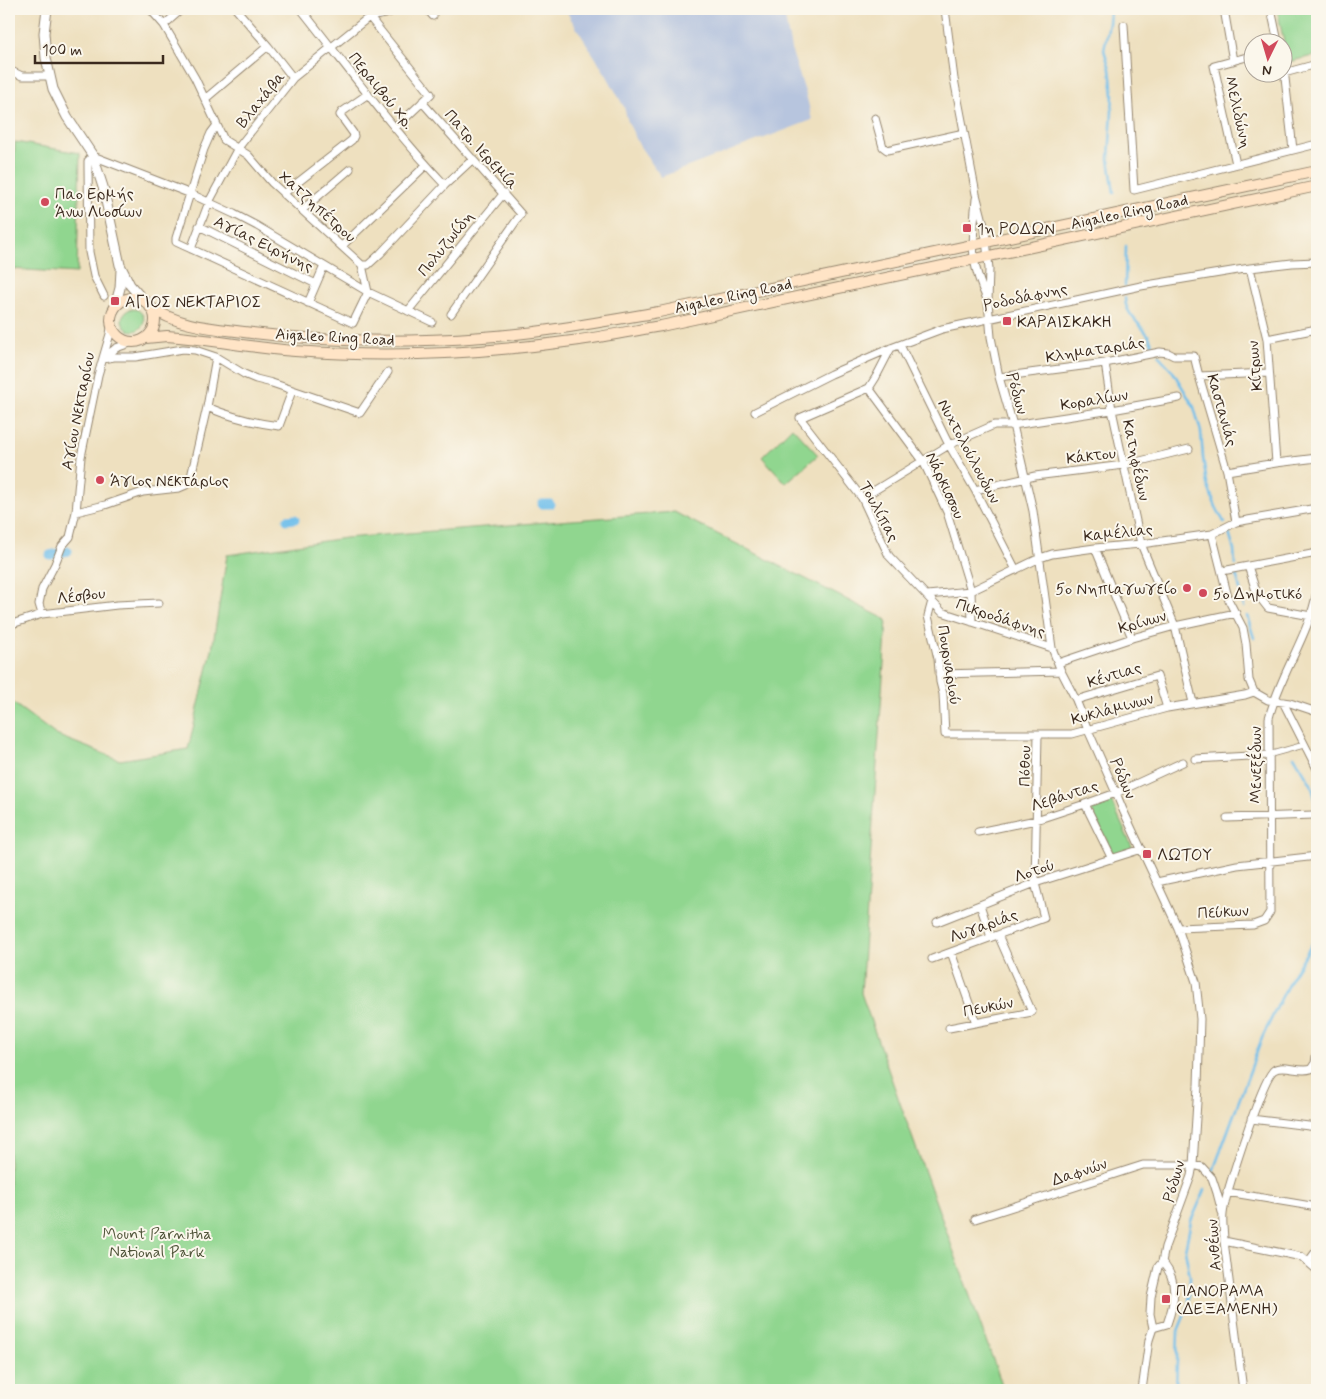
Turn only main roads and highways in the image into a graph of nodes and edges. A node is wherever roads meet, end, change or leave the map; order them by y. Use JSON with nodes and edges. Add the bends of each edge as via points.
{"nodes":[{"id":1,"x":1317,"y":171,"type":"edge"},
{"id":2,"x":1317,"y":186,"type":"edge"},
{"id":3,"x":148,"y":304,"type":"junction"},
{"id":4,"x":146,"y":338,"type":"junction"}],
"edges":[{"from":1,"to":3,"type":"main road","name":"Aigaleo Ring Road","via":[[659,312],[484,337],[350,340],[256,334],[185,323],[162,315]]},
{"from":2,"to":4,"type":"main road","name":"Aigaleo Ring Road","via":[[662,326],[572,341],[439,354],[295,351],[167,336]]},
{"from":3,"to":4,"type":"main road","via":[[155,320]]},
{"from":3,"to":4,"type":"main road","via":[[138,299],[124,300],[114,310],[112,322],[121,338],[133,342]]}]}
